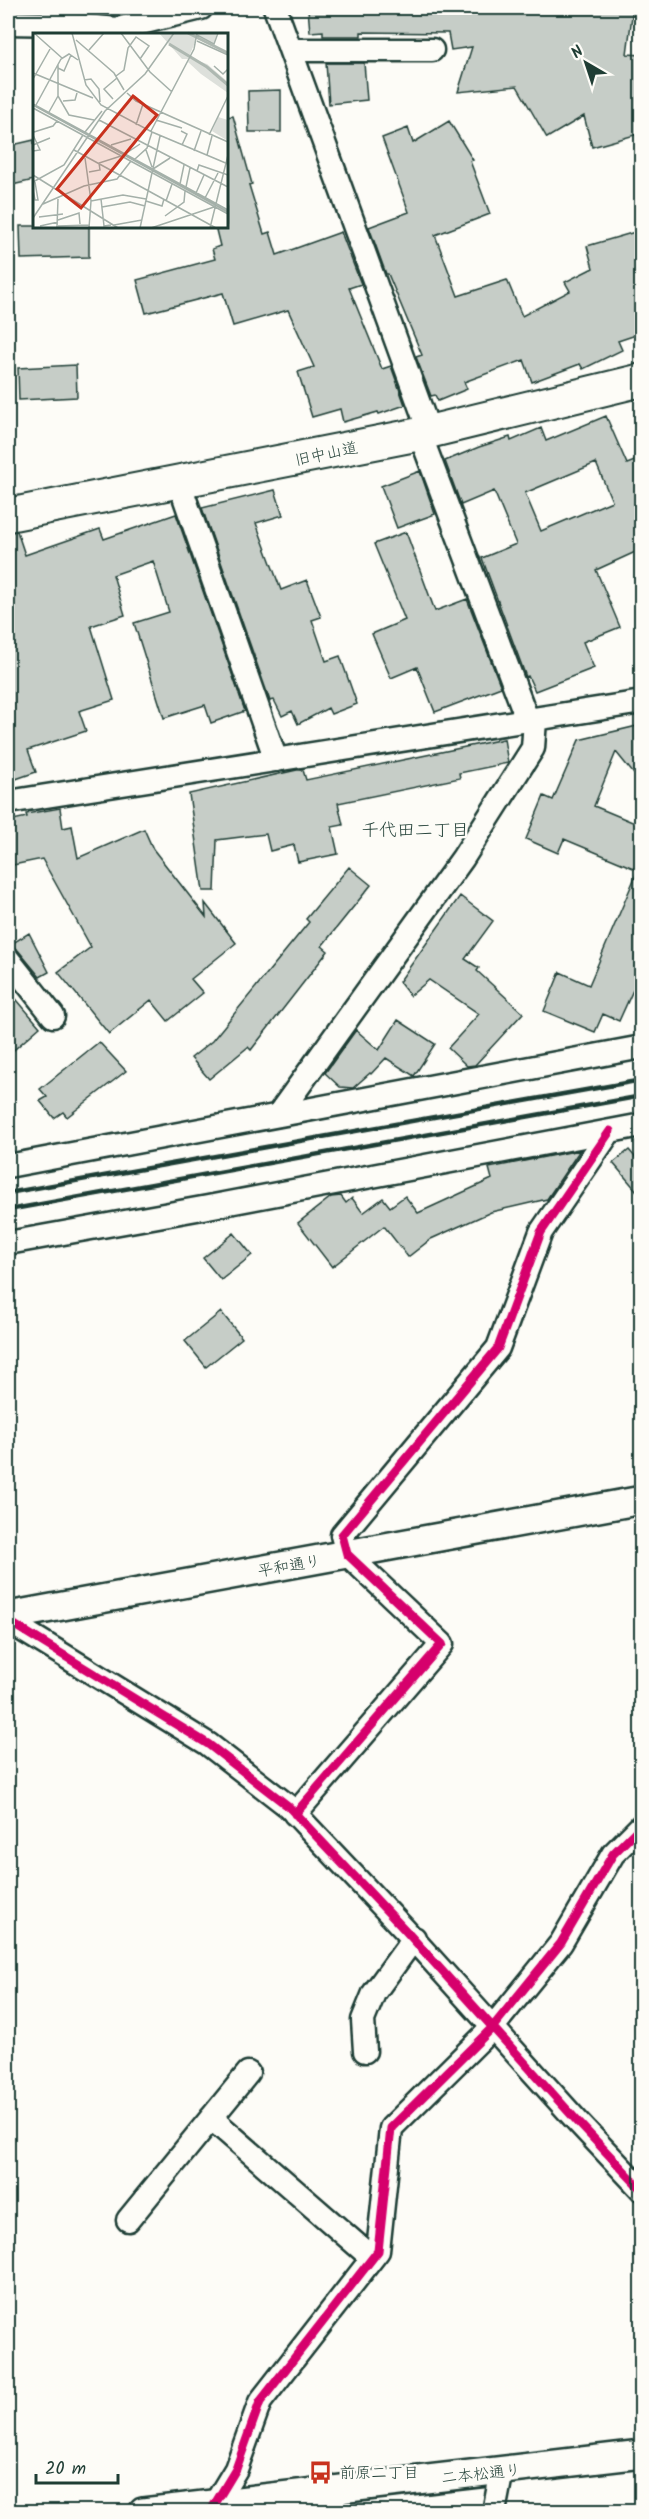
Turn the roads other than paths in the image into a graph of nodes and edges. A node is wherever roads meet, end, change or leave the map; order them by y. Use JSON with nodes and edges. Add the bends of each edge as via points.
{"nodes":[{"id":1,"x":201,"y":8,"type":"edge"},
{"id":2,"x":275,"y":8,"type":"edge"},
{"id":3,"x":8,"y":23,"type":"edge"},
{"id":4,"x":291,"y":50,"type":"junction"},
{"id":5,"x":432,"y":50,"type":"dead end"},
{"id":6,"x":642,"y":380,"type":"edge"},
{"id":7,"x":424,"y":433,"type":"junction"},
{"id":8,"x":179,"y":482,"type":"junction"},
{"id":9,"x":8,"y":515,"type":"edge"},
{"id":10,"x":642,"y":702,"type":"edge"},
{"id":11,"x":531,"y":720,"type":"junction"},
{"id":12,"x":276,"y":760,"type":"junction"},
{"id":13,"x":8,"y":802,"type":"edge"},
{"id":14,"x":8,"y":959,"type":"edge"},
{"id":15,"x":53,"y":1016,"type":"dead end"},
{"id":16,"x":640,"y":1044,"type":"edge"},
{"id":17,"x":278,"y":1115,"type":"junction"},
{"id":18,"x":642,"y":1125,"type":"edge"},
{"id":19,"x":610,"y":1131,"type":"junction"},
{"id":20,"x":8,"y":1166,"type":"edge"},
{"id":21,"x":8,"y":1243,"type":"edge"},
{"id":22,"x":642,"y":1500,"type":"edge"},
{"id":23,"x":347,"y":1554,"type":"junction"},
{"id":24,"x":8,"y":1618,"type":"edge"},
{"id":25,"x":295,"y":1814,"type":"junction"},
{"id":26,"x":642,"y":1825,"type":"edge"},
{"id":27,"x":414,"y":1938,"type":"junction"},
{"id":28,"x":492,"y":2028,"type":"junction"},
{"id":29,"x":365,"y":2051,"type":"dead end"},
{"id":30,"x":248,"y":2073,"type":"dead end"},
{"id":31,"x":212,"y":2118,"type":"junction"},
{"id":32,"x":642,"y":2190,"type":"edge"},
{"id":33,"x":128,"y":2220,"type":"dead end"},
{"id":34,"x":372,"y":2258,"type":"junction"},
{"id":35,"x":642,"y":2454,"type":"edge"},
{"id":36,"x":501,"y":2470,"type":"junction"},
{"id":37,"x":212,"y":2507,"type":"edge"},
{"id":38,"x":142,"y":2511,"type":"edge"},
{"id":39,"x":494,"y":2511,"type":"edge"}],
"edges":[{"from":1,"to":3,"type":"street","via":[[117,29]]},
{"from":2,"to":4,"type":"street"},
{"from":4,"to":5,"type":"street"},
{"from":4,"to":7,"type":"street"},
{"from":6,"to":7,"type":"main road","name":"旧中山道"},
{"from":7,"to":8,"type":"main road","name":"旧中山道"},
{"from":7,"to":11,"type":"street"},
{"from":8,"to":9,"type":"main road","name":"旧中山道"},
{"from":8,"to":12,"type":"street"},
{"from":10,"to":11,"type":"street"},
{"from":11,"to":12,"type":"street"},
{"from":11,"to":17,"type":"street","via":[[532,748],[463,858]]},
{"from":12,"to":13,"type":"street"},
{"from":14,"to":15,"type":"street"},
{"from":16,"to":17,"type":"street"},
{"from":17,"to":20,"type":"street"},
{"from":18,"to":19,"type":"street"},
{"from":19,"to":21,"type":"street"},
{"from":19,"to":23,"type":"street","via":[[541,1232],[498,1348],[342,1535]]},
{"from":22,"to":23,"type":"street","name":"平和通り"},
{"from":23,"to":24,"type":"street","name":"平和通り"},
{"from":23,"to":25,"type":"street","via":[[442,1644]]},
{"from":24,"to":25,"type":"street","via":[[208,1744]]},
{"from":25,"to":27,"type":"street"},
{"from":26,"to":28,"type":"street","via":[[613,1854],[561,1943]]},
{"from":27,"to":28,"type":"street"},
{"from":27,"to":29,"type":"street","via":[[374,1993],[363,2020]]},
{"from":28,"to":32,"type":"street"},
{"from":28,"to":34,"type":"street","via":[[390,2128],[378,2252]]},
{"from":30,"to":31,"type":"street"},
{"from":31,"to":33,"type":"street"},
{"from":31,"to":34,"type":"street"},
{"from":34,"to":37,"type":"street","via":[[260,2402],[236,2469]]},
{"from":35,"to":36,"type":"street","name":"二本松通り"},
{"from":36,"to":37,"type":"street","name":"二本松通り"},
{"from":36,"to":39,"type":"street"},
{"from":37,"to":38,"type":"street","name":"二本松通り"}]}
